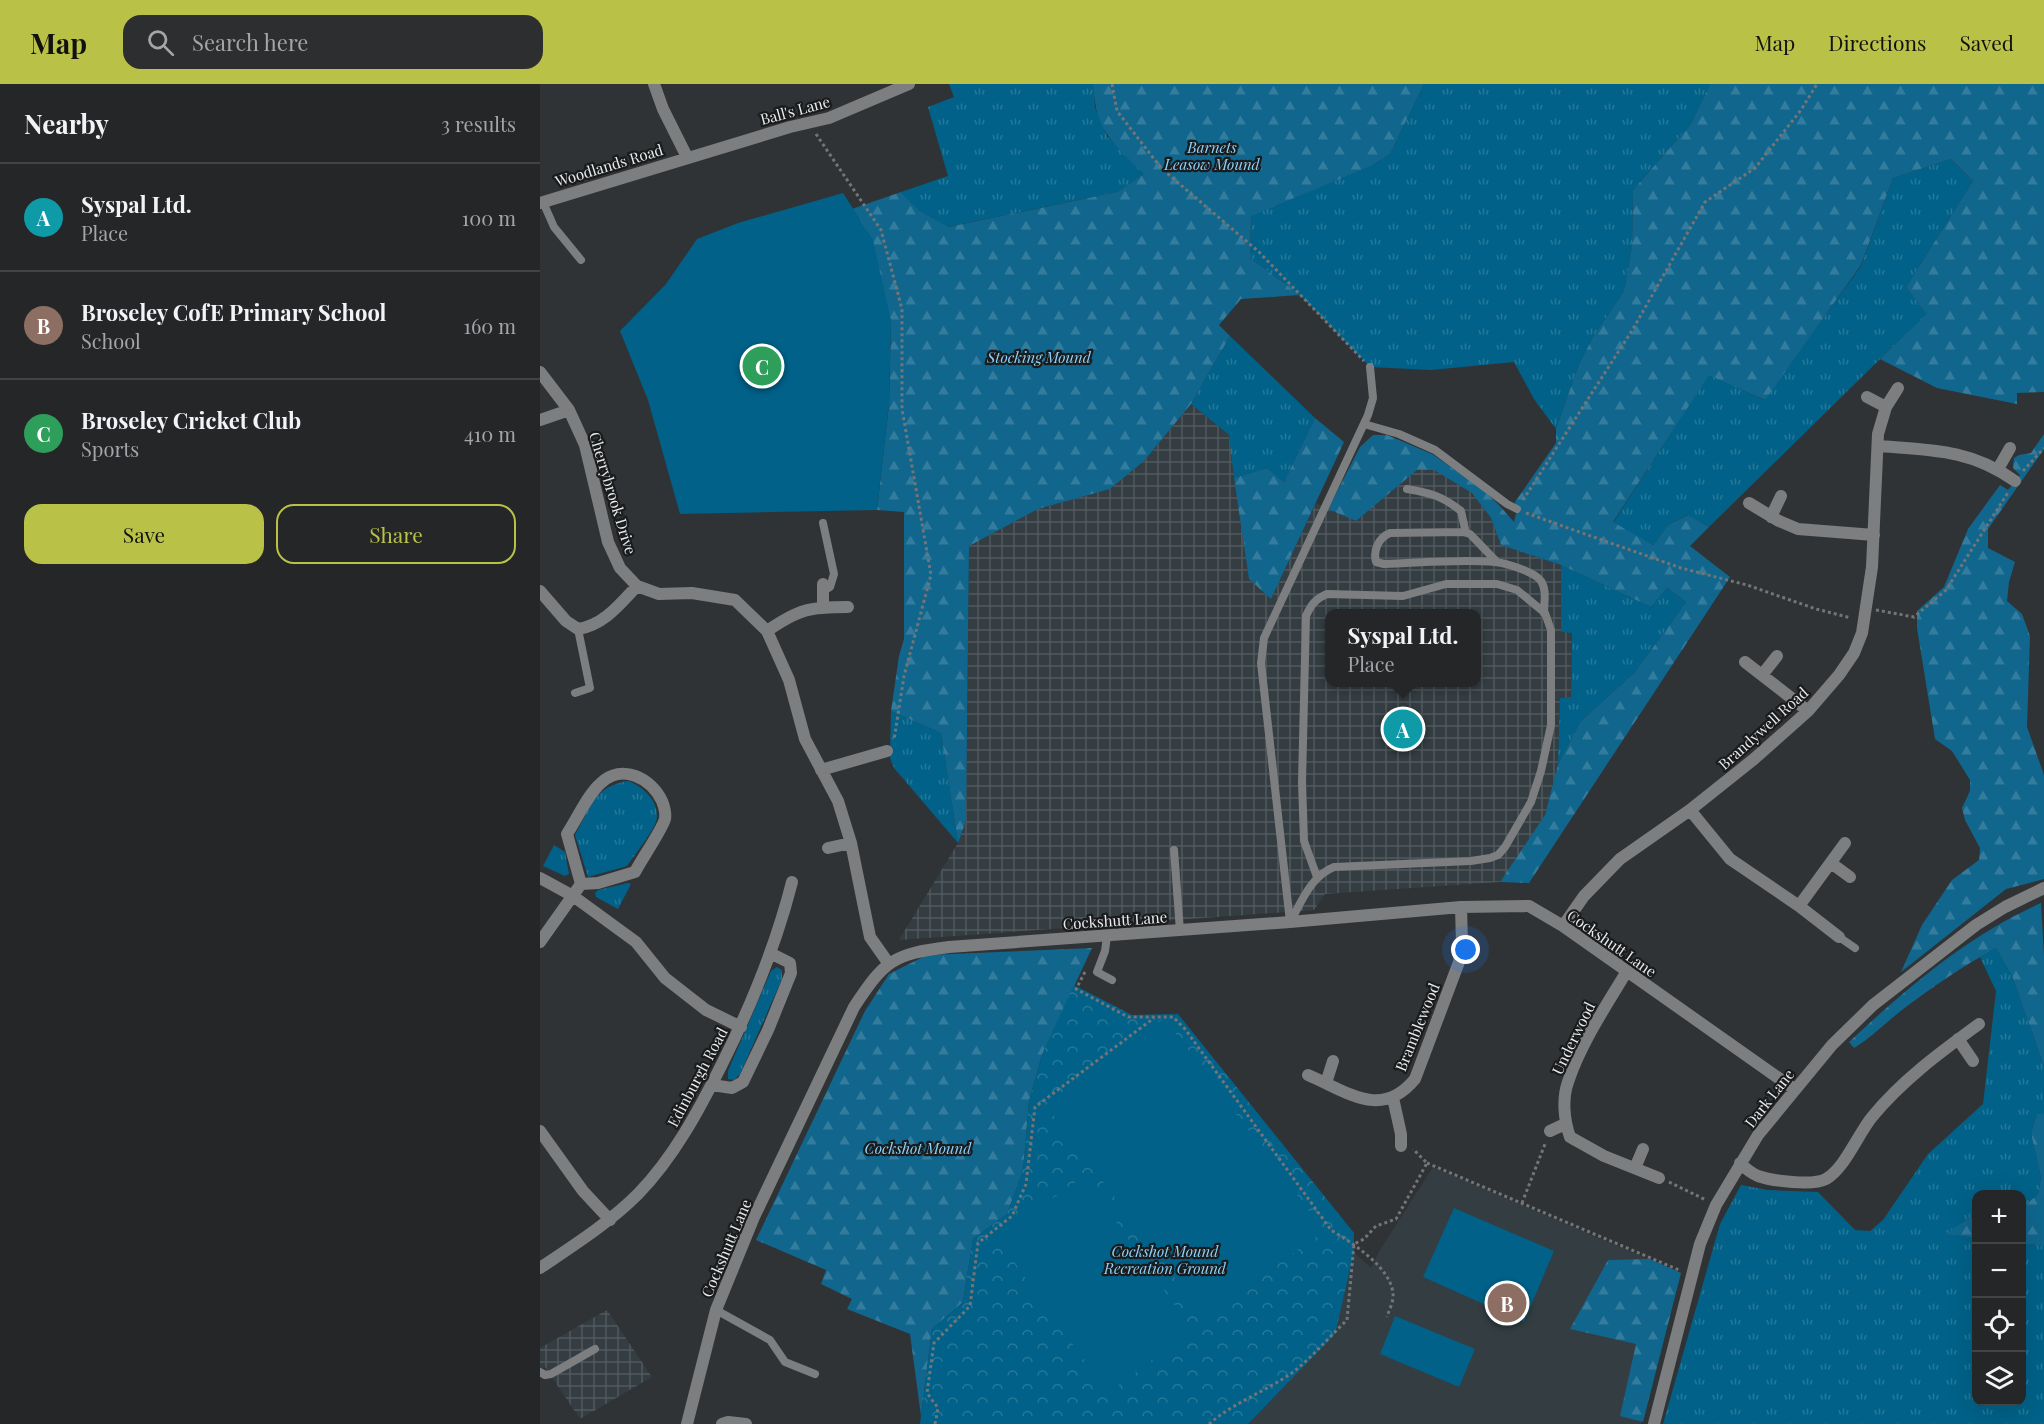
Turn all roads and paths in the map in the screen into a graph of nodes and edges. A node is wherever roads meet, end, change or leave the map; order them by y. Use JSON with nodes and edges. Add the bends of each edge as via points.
{"nodes":[{"id":1,"x":654,"y":84,"type":"edge"},
{"id":2,"x":909,"y":84,"type":"edge"},
{"id":3,"x":1112,"y":84,"type":"edge"},
{"id":4,"x":1817,"y":84,"type":"edge"},
{"id":5,"x":808,"y":123,"type":"junction"},
{"id":6,"x":687,"y":157,"type":"junction"},
{"id":7,"x":542,"y":202,"type":"edge"},
{"id":8,"x":581,"y":260,"type":"dead end"},
{"id":9,"x":1370,"y":367,"type":"joint"},
{"id":10,"x":540,"y":372,"type":"edge"},
{"id":11,"x":1898,"y":388,"type":"dead end"},
{"id":12,"x":1867,"y":397,"type":"dead end"},
{"id":13,"x":1886,"y":407,"type":"junction"},
{"id":14,"x":568,"y":410,"type":"junction"},
{"id":15,"x":540,"y":420,"type":"edge"},
{"id":16,"x":1364,"y":424,"type":"junction"},
{"id":17,"x":1878,"y":446,"type":"junction"},
{"id":18,"x":2010,"y":448,"type":"dead end"},
{"id":19,"x":2044,"y":448,"type":"edge"},
{"id":20,"x":1998,"y":469,"type":"junction"},
{"id":21,"x":2015,"y":481,"type":"junction"},
{"id":22,"x":1407,"y":489,"type":"dead end"},
{"id":23,"x":1781,"y":496,"type":"dead end"},
{"id":24,"x":1749,"y":503,"type":"dead end"},
{"id":25,"x":1517,"y":510,"type":"junction"},
{"id":26,"x":1771,"y":517,"type":"junction"},
{"id":27,"x":823,"y":523,"type":"dead end"},
{"id":28,"x":1463,"y":531,"type":"junction"},
{"id":29,"x":1874,"y":536,"type":"junction"},
{"id":30,"x":1497,"y":562,"type":"junction"},
{"id":31,"x":637,"y":585,"type":"junction"},
{"id":32,"x":823,"y":587,"type":"joint"},
{"id":33,"x":540,"y":591,"type":"edge"},
{"id":34,"x":823,"y":607,"type":"junction"},
{"id":35,"x":848,"y":607,"type":"dead end"},
{"id":36,"x":1866,"y":609,"type":"junction"},
{"id":37,"x":1544,"y":612,"type":"junction"},
{"id":38,"x":1864,"y":622,"type":"junction"},
{"id":39,"x":578,"y":629,"type":"junction"},
{"id":40,"x":767,"y":631,"type":"junction"},
{"id":41,"x":1777,"y":656,"type":"dead end"},
{"id":42,"x":1745,"y":662,"type":"dead end"},
{"id":43,"x":1762,"y":675,"type":"junction"},
{"id":44,"x":576,"y":693,"type":"dead end"},
{"id":45,"x":1808,"y":711,"type":"junction"},
{"id":46,"x":887,"y":751,"type":"joint"},
{"id":47,"x":821,"y":770,"type":"junction"},
{"id":48,"x":1690,"y":810,"type":"junction"},
{"id":49,"x":851,"y":843,"type":"junction"},
{"id":50,"x":1845,"y":843,"type":"dead end"},
{"id":51,"x":828,"y":848,"type":"dead end"},
{"id":52,"x":1174,"y":850,"type":"dead end"},
{"id":53,"x":1831,"y":863,"type":"junction"},
{"id":54,"x":1317,"y":877,"type":"junction"},
{"id":55,"x":1850,"y":877,"type":"dead end"},
{"id":56,"x":540,"y":878,"type":"edge"},
{"id":57,"x":792,"y":882,"type":"dead end"},
{"id":58,"x":581,"y":884,"type":"junction"},
{"id":59,"x":2044,"y":888,"type":"edge"},
{"id":60,"x":573,"y":896,"type":"junction"},
{"id":61,"x":1799,"y":906,"type":"junction"},
{"id":62,"x":1461,"y":907,"type":"junction"},
{"id":63,"x":1290,"y":922,"type":"junction"},
{"id":64,"x":1563,"y":926,"type":"junction"},
{"id":65,"x":1180,"y":931,"type":"junction"},
{"id":66,"x":1107,"y":936,"type":"junction"},
{"id":67,"x":1839,"y":937,"type":"joint"},
{"id":68,"x":540,"y":942,"type":"edge"},
{"id":69,"x":1855,"y":948,"type":"dead end"},
{"id":70,"x":770,"y":953,"type":"junction"},
{"id":71,"x":889,"y":964,"type":"junction"},
{"id":72,"x":1086,"y":970,"type":"dead end"},
{"id":73,"x":1627,"y":971,"type":"junction"},
{"id":74,"x":1112,"y":980,"type":"dead end"},
{"id":75,"x":1155,"y":1017,"type":"junction"},
{"id":76,"x":1979,"y":1024,"type":"dead end"},
{"id":77,"x":741,"y":1027,"type":"junction"},
{"id":78,"x":1958,"y":1039,"type":"junction"},
{"id":79,"x":1333,"y":1061,"type":"dead end"},
{"id":80,"x":1972,"y":1061,"type":"dead end"},
{"id":81,"x":1308,"y":1075,"type":"dead end"},
{"id":82,"x":1326,"y":1083,"type":"junction"},
{"id":83,"x":712,"y":1085,"type":"junction"},
{"id":84,"x":1794,"y":1089,"type":"junction"},
{"id":85,"x":1393,"y":1098,"type":"junction"},
{"id":86,"x":1565,"y":1124,"type":"junction"},
{"id":87,"x":540,"y":1131,"type":"edge"},
{"id":88,"x":1550,"y":1131,"type":"joint"},
{"id":89,"x":1401,"y":1140,"type":"joint"},
{"id":90,"x":1643,"y":1149,"type":"dead end"},
{"id":91,"x":1427,"y":1163,"type":"junction"},
{"id":92,"x":1740,"y":1163,"type":"junction"},
{"id":93,"x":1635,"y":1168,"type":"junction"},
{"id":94,"x":1659,"y":1178,"type":"joint"},
{"id":95,"x":1522,"y":1203,"type":"junction"},
{"id":96,"x":1716,"y":1205,"type":"junction"},
{"id":97,"x":610,"y":1220,"type":"junction"},
{"id":98,"x":1354,"y":1244,"type":"junction"},
{"id":99,"x":540,"y":1268,"type":"edge"},
{"id":100,"x":1692,"y":1276,"type":"junction"},
{"id":101,"x":716,"y":1310,"type":"junction"},
{"id":102,"x":1387,"y":1317,"type":"dead end"},
{"id":103,"x":595,"y":1349,"type":"dead end"},
{"id":104,"x":540,"y":1372,"type":"edge"},
{"id":105,"x":815,"y":1374,"type":"dead end"},
{"id":106,"x":687,"y":1424,"type":"edge"},
{"id":107,"x":722,"y":1424,"type":"edge"},
{"id":108,"x":746,"y":1424,"type":"edge"},
{"id":109,"x":935,"y":1424,"type":"edge"},
{"id":110,"x":1209,"y":1424,"type":"edge"},
{"id":111,"x":1654,"y":1424,"type":"edge"}],
"edges":[{"from":1,"to":6,"type":"street"},
{"from":2,"to":5,"type":"street","name":"Ball's Lane"},
{"from":3,"to":9,"type":"path","via":[[1118,111],[1161,168],[1259,252]]},
{"from":4,"to":25,"type":"path","via":[[1755,168],[1705,202],[1634,329]]},
{"from":5,"to":6,"type":"street","name":"Ball's Lane"},
{"from":5,"to":46,"type":"path","via":[[881,230],[902,309],[902,409],[931,575],[904,676],[895,738]]},
{"from":6,"to":7,"type":"street","name":"Woodlands Road"},
{"from":7,"to":8,"type":"lane","via":[[554,227]]},
{"from":9,"to":16,"type":"lane","via":[[1373,398]]},
{"from":10,"to":14,"type":"street","name":"Cherrybrook Drive"},
{"from":11,"to":13,"type":"street","name":"Brandywell Road"},
{"from":12,"to":13,"type":"street"},
{"from":13,"to":17,"type":"street","name":"Brandywell Road"},
{"from":14,"to":15,"type":"street"},
{"from":14,"to":31,"type":"street","name":"Cherrybrook Drive","via":[[585,445],[608,542],[620,568]]},
{"from":16,"to":25,"type":"lane","via":[[1435,450]]},
{"from":16,"to":63,"type":"lane","via":[[1264,638],[1261,663]]},
{"from":17,"to":20,"type":"street","via":[[1963,454]]},
{"from":17,"to":29,"type":"street","name":"Brandywell Road"},
{"from":18,"to":20,"type":"street"},
{"from":19,"to":21,"type":"path"},
{"from":20,"to":21,"type":"street"},
{"from":21,"to":36,"type":"path","via":[[1946,590],[1914,617]]},
{"from":22,"to":28,"type":"lane","via":[[1435,494],[1455,506],[1461,512]]},
{"from":23,"to":26,"type":"street"},
{"from":24,"to":26,"type":"street"},
{"from":25,"to":38,"type":"path","via":[[1681,568]]},
{"from":26,"to":29,"type":"street","via":[[1798,529]]},
{"from":27,"to":32,"type":"lane","via":[[834,574],[830,586]]},
{"from":28,"to":30,"type":"lane"},
{"from":28,"to":30,"type":"lane","via":[[1390,533],[1378,545],[1376,562]]},
{"from":29,"to":36,"type":"street","name":"Brandywell Road"},
{"from":30,"to":37,"type":"lane","via":[[1540,579],[1545,590]]},
{"from":31,"to":39,"type":"street","via":[[612,614],[590,627]]},
{"from":31,"to":40,"type":"street","via":[[659,594],[692,593],[735,600]]},
{"from":32,"to":34,"type":"street"},
{"from":33,"to":39,"type":"street"},
{"from":34,"to":35,"type":"street"},
{"from":34,"to":40,"type":"street","via":[[811,607],[789,616]]},
{"from":36,"to":38,"type":"street","name":"Brandywell Road"},
{"from":37,"to":54,"type":"lane","via":[[1551,630],[1551,725],[1530,802],[1506,847],[1490,858],[1334,867]]},
{"from":37,"to":54,"type":"lane","via":[[1517,590],[1497,584],[1446,584],[1403,596],[1327,594],[1317,599],[1306,616],[1302,782],[1304,841]]},
{"from":38,"to":45,"type":"street","name":"Brandywell Road","via":[[1854,653]]},
{"from":39,"to":44,"type":"lane","via":[[590,688]]},
{"from":40,"to":47,"type":"street","via":[[789,680],[805,739]]},
{"from":41,"to":43,"type":"street"},
{"from":42,"to":43,"type":"street"},
{"from":43,"to":45,"type":"street"},
{"from":45,"to":48,"type":"street","name":"Brandywell Road"},
{"from":46,"to":47,"type":"street"},
{"from":47,"to":49,"type":"street","via":[[838,801]]},
{"from":48,"to":61,"type":"street","via":[[1730,859]]},
{"from":48,"to":64,"type":"street","name":"Brandywell Road","via":[[1620,859],[1584,896]]},
{"from":49,"to":51,"type":"street"},
{"from":49,"to":71,"type":"street","via":[[870,937]]},
{"from":50,"to":53,"type":"street"},
{"from":52,"to":65,"type":"lane"},
{"from":53,"to":55,"type":"street"},
{"from":53,"to":61,"type":"street"},
{"from":54,"to":63,"type":"lane"},
{"from":56,"to":60,"type":"street"},
{"from":57,"to":70,"type":"street","name":"Edinburgh Road"},
{"from":58,"to":58,"type":"street","via":[[635,872],[665,818],[664,806],[650,783],[639,776],[624,774],[601,782],[567,834]]},
{"from":58,"to":60,"type":"street"},
{"from":59,"to":84,"type":"street","name":"Dark Lane","via":[[1976,925],[1873,1005]]},
{"from":60,"to":68,"type":"street"},
{"from":60,"to":77,"type":"street","via":[[636,942],[665,978],[706,1010]]},
{"from":61,"to":67,"type":"street"},
{"from":62,"to":63,"type":"street","name":"Cockshutt Lane"},
{"from":62,"to":64,"type":"street","name":"Cockshutt Lane","via":[[1529,906]]},
{"from":62,"to":85,"type":"street","name":"Bramblewood","via":[[1459,962],[1415,1079]]},
{"from":63,"to":65,"type":"street","name":"Cockshutt Lane"},
{"from":64,"to":73,"type":"street","name":"Cockshutt Lane"},
{"from":65,"to":66,"type":"street","name":"Cockshutt Lane"},
{"from":66,"to":71,"type":"street","name":"Cockshutt Lane","via":[[949,947],[913,952]]},
{"from":66,"to":74,"type":"lane","via":[[1097,972]]},
{"from":67,"to":69,"type":"lane"},
{"from":70,"to":77,"type":"street","name":"Edinburgh Road"},
{"from":70,"to":83,"type":"street","via":[[790,963],[791,973],[768,1030],[743,1082],[732,1088]]},
{"from":71,"to":101,"type":"street","name":"Cockshutt Lane","via":[[876,975],[854,1007],[754,1217]]},
{"from":72,"to":75,"type":"path","via":[[1076,988],[1128,1017]]},
{"from":73,"to":84,"type":"street","name":"Cockshutt Lane"},
{"from":73,"to":86,"type":"street","name":"Underwood","via":[[1596,1022],[1567,1083]]},
{"from":75,"to":98,"type":"path","via":[[1173,1017],[1185,1029],[1331,1230]]},
{"from":75,"to":109,"type":"path","via":[[1035,1107],[1026,1184],[1012,1216],[978,1243],[970,1306],[934,1343],[927,1393],[938,1408]]},
{"from":76,"to":78,"type":"street"},
{"from":77,"to":83,"type":"street","name":"Edinburgh Road"},
{"from":78,"to":80,"type":"street"},
{"from":78,"to":92,"type":"street","via":[[1935,1055],[1872,1116],[1839,1166],[1823,1180],[1801,1182],[1760,1177]]},
{"from":79,"to":82,"type":"street"},
{"from":81,"to":82,"type":"street"},
{"from":82,"to":85,"type":"street","via":[[1362,1099],[1381,1102]]},
{"from":83,"to":97,"type":"street","name":"Edinburgh Road","via":[[666,1160]]},
{"from":84,"to":92,"type":"street","name":"Dark Lane"},
{"from":85,"to":89,"type":"street"},
{"from":86,"to":88,"type":"street"},
{"from":86,"to":93,"type":"street","via":[[1570,1137]]},
{"from":87,"to":97,"type":"street","via":[[583,1191]]},
{"from":88,"to":95,"type":"path"},
{"from":89,"to":91,"type":"path"},
{"from":90,"to":93,"type":"street"},
{"from":91,"to":95,"type":"path"},
{"from":91,"to":98,"type":"path","via":[[1396,1219],[1376,1226]]},
{"from":92,"to":96,"type":"street","name":"Dark Lane"},
{"from":93,"to":94,"type":"street"},
{"from":94,"to":96,"type":"path"},
{"from":95,"to":100,"type":"path"},
{"from":96,"to":100,"type":"street","name":"Dark Lane"},
{"from":97,"to":99,"type":"street","name":"Edinburgh Road"},
{"from":98,"to":102,"type":"path","via":[[1389,1282],[1394,1295]]},
{"from":98,"to":110,"type":"path","via":[[1347,1320],[1292,1373]]},
{"from":100,"to":111,"type":"street","name":"Dark Lane"},
{"from":101,"to":105,"type":"lane","via":[[770,1340],[785,1362]]},
{"from":101,"to":106,"type":"street","name":"Cockshutt Lane"},
{"from":103,"to":104,"type":"lane","via":[[551,1374]]},
{"from":107,"to":108,"type":"street"}]}
